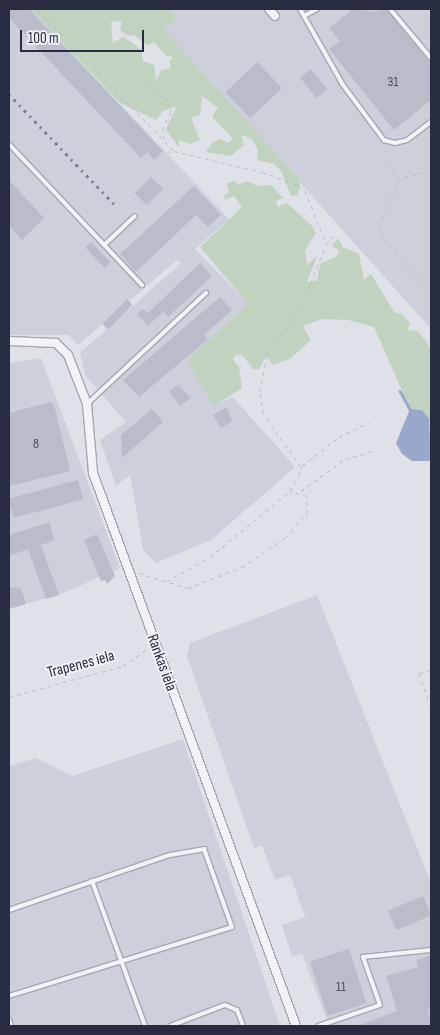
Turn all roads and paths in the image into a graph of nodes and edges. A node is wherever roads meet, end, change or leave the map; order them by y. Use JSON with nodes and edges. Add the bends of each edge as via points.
{"nodes":[{"id":1,"x":37,"y":9,"type":"edge"},
{"id":2,"x":269,"y":9,"type":"edge"},
{"id":3,"x":300,"y":9,"type":"edge"},
{"id":4,"x":317,"y":9,"type":"edge"},
{"id":5,"x":390,"y":9,"type":"edge"},
{"id":6,"x":306,"y":15,"type":"junction"},
{"id":7,"x":275,"y":16,"type":"dead end"},
{"id":8,"x":431,"y":58,"type":"edge"},
{"id":9,"x":147,"y":82,"type":"dead end"},
{"id":10,"x":431,"y":122,"type":"edge"},
{"id":11,"x":164,"y":140,"type":"junction"},
{"id":12,"x":9,"y":144,"type":"edge"},
{"id":13,"x":174,"y":151,"type":"junction"},
{"id":14,"x":167,"y":152,"type":"dead end"},
{"id":15,"x":387,"y":165,"type":"dead end"},
{"id":16,"x":431,"y":170,"type":"edge"},
{"id":17,"x":399,"y":179,"type":"junction"},
{"id":18,"x":135,"y":216,"type":"dead end"},
{"id":19,"x":337,"y":232,"type":"dead end"},
{"id":20,"x":326,"y":244,"type":"junction"},
{"id":21,"x":104,"y":245,"type":"junction"},
{"id":22,"x":142,"y":284,"type":"dead end"},
{"id":23,"x":206,"y":293,"type":"dead end"},
{"id":24,"x":431,"y":294,"type":"edge"},
{"id":25,"x":9,"y":341,"type":"edge"},
{"id":26,"x":87,"y":404,"type":"junction"},
{"id":27,"x":370,"y":422,"type":"dead end"},
{"id":28,"x":373,"y":451,"type":"dead end"},
{"id":29,"x":301,"y":467,"type":"junction"},
{"id":30,"x":290,"y":491,"type":"junction"},
{"id":31,"x":301,"y":492,"type":"junction"},
{"id":32,"x":129,"y":568,"type":"junction"},
{"id":33,"x":167,"y":581,"type":"junction"},
{"id":34,"x":154,"y":645,"type":"junction"},
{"id":35,"x":431,"y":670,"type":"edge"},
{"id":36,"x":9,"y":697,"type":"edge"},
{"id":37,"x":431,"y":707,"type":"edge"},
{"id":38,"x":92,"y":881,"type":"junction"},
{"id":39,"x":9,"y":910,"type":"edge"},
{"id":40,"x":431,"y":950,"type":"edge"},
{"id":41,"x":122,"y":961,"type":"junction"},
{"id":42,"x":9,"y":996,"type":"edge"},
{"id":43,"x":9,"y":1020,"type":"edge"},
{"id":44,"x":11,"y":1026,"type":"edge"},
{"id":45,"x":145,"y":1026,"type":"edge"},
{"id":46,"x":170,"y":1026,"type":"edge"},
{"id":47,"x":243,"y":1026,"type":"edge"},
{"id":48,"x":296,"y":1026,"type":"edge"},
{"id":49,"x":318,"y":1026,"type":"edge"}],
"edges":[{"from":1,"to":11,"type":"path"},
{"from":2,"to":7,"type":"street"},
{"from":3,"to":6,"type":"lane"},
{"from":4,"to":6,"type":"lane"},
{"from":5,"to":8,"type":"lane"},
{"from":6,"to":10,"type":"lane","via":[[313,36],[343,85],[384,140],[395,143],[407,140]]},
{"from":9,"to":11,"type":"path","via":[[168,101],[170,112],[163,128]]},
{"from":11,"to":13,"type":"path"},
{"from":12,"to":21,"type":"lane"},
{"from":13,"to":14,"type":"path"},
{"from":13,"to":20,"type":"path","via":[[298,185],[305,191]]},
{"from":15,"to":17,"type":"path"},
{"from":16,"to":17,"type":"path"},
{"from":17,"to":24,"type":"path","via":[[380,224],[384,239]]},
{"from":18,"to":21,"type":"lane"},
{"from":19,"to":20,"type":"path"},
{"from":20,"to":29,"type":"path","via":[[306,298],[266,356],[260,391],[262,413]]},
{"from":21,"to":22,"type":"lane"},
{"from":23,"to":26,"type":"lane"},
{"from":25,"to":26,"type":"street","name":"Rankas iela","via":[[56,343],[61,346]]},
{"from":26,"to":32,"type":"street","name":"Rankas iela","via":[[93,473]]},
{"from":27,"to":29,"type":"path","via":[[339,437]]},
{"from":28,"to":31,"type":"path","via":[[345,459]]},
{"from":29,"to":30,"type":"path"},
{"from":30,"to":31,"type":"path"},
{"from":30,"to":33,"type":"path","via":[[210,557]]},
{"from":31,"to":33,"type":"path","via":[[307,496],[307,512],[285,538],[219,580],[188,588]]},
{"from":32,"to":33,"type":"path"},
{"from":32,"to":34,"type":"street","name":"Rankas iela"},
{"from":34,"to":36,"type":"path","name":"Trapenes iela","via":[[123,666]]},
{"from":34,"to":48,"type":"street","name":"Rankas iela"},
{"from":35,"to":37,"type":"path","via":[[419,673]]},
{"from":38,"to":39,"type":"lane"},
{"from":38,"to":41,"type":"lane"},
{"from":38,"to":41,"type":"lane","via":[[170,854],[204,849],[232,927]]},
{"from":40,"to":49,"type":"lane","via":[[364,957],[380,1005]]},
{"from":41,"to":42,"type":"lane"},
{"from":41,"to":45,"type":"lane"},
{"from":43,"to":44,"type":"lane"},
{"from":46,"to":47,"type":"lane","via":[[226,1005],[236,1010]]}]}
